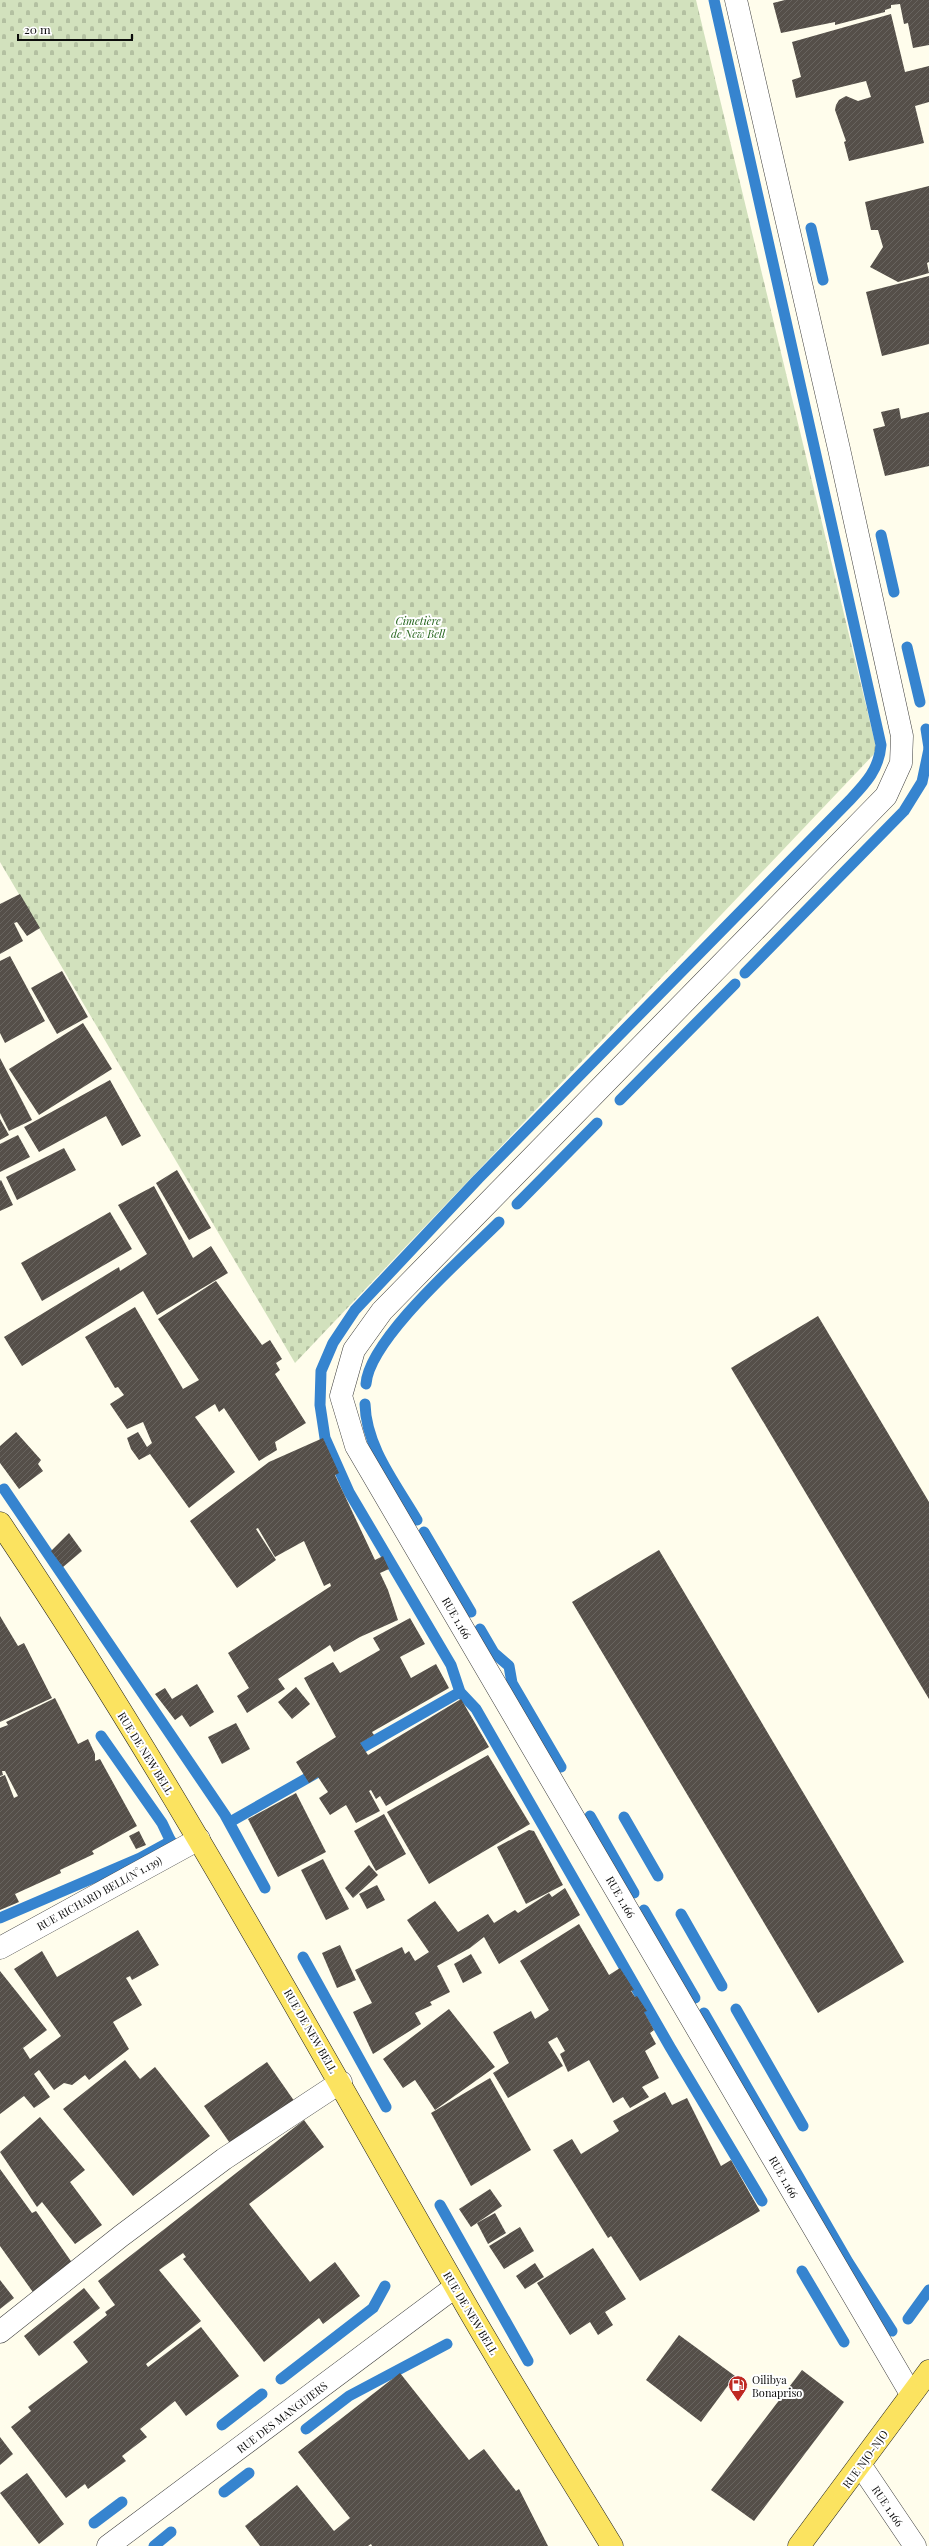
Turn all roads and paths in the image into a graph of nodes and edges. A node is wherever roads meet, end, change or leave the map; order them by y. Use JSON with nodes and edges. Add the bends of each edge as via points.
{"nodes":[{"id":1,"x":736,"y":0,"type":"edge"},
{"id":2,"x":0,"y":1522,"type":"edge"},
{"id":3,"x":199,"y":1839,"type":"junction"},
{"id":4,"x":0,"y":1948,"type":"edge"},
{"id":5,"x":341,"y":2082,"type":"junction"},
{"id":6,"x":455,"y":2287,"type":"junction"},
{"id":7,"x":0,"y":2332,"type":"edge"},
{"id":8,"x":929,"y":2371,"type":"edge"},
{"id":9,"x":911,"y":2394,"type":"junction"},
{"id":10,"x":860,"y":2466,"type":"junction"},
{"id":11,"x":108,"y":2546,"type":"edge"},
{"id":12,"x":612,"y":2546,"type":"edge"},
{"id":13,"x":799,"y":2546,"type":"edge"},
{"id":14,"x":915,"y":2546,"type":"edge"}],
"edges":[{"from":1,"to":9,"type":"street","name":"RUE 1.166","via":[[902,736],[901,763],[886,796],[382,1311],[354,1350],[341,1396],[356,1446]]},
{"from":2,"to":3,"type":"main road","name":"RUE DE NEW BELL","via":[[53,1601]]},
{"from":3,"to":4,"type":"street","name":"RUE RICHARD BELL(N°1.139)"},
{"from":3,"to":5,"type":"main road","name":"RUE DE NEW BELL"},
{"from":5,"to":6,"type":"main road","name":"RUE DE NEW BELL"},
{"from":5,"to":7,"type":"street","via":[[224,2159],[121,2236]]},
{"from":6,"to":11,"type":"street","name":"RUE DES MANGUIERS"},
{"from":6,"to":12,"type":"main road","name":"RUE DE NEW BELL"},
{"from":8,"to":9,"type":"main road","name":"RUE NJO-NJO"},
{"from":9,"to":10,"type":"main road","name":"RUE NJO-NJO"},
{"from":10,"to":13,"type":"main road","name":"RUE NJO-NJO"},
{"from":10,"to":14,"type":"street","name":"RUE 1.166"}]}
